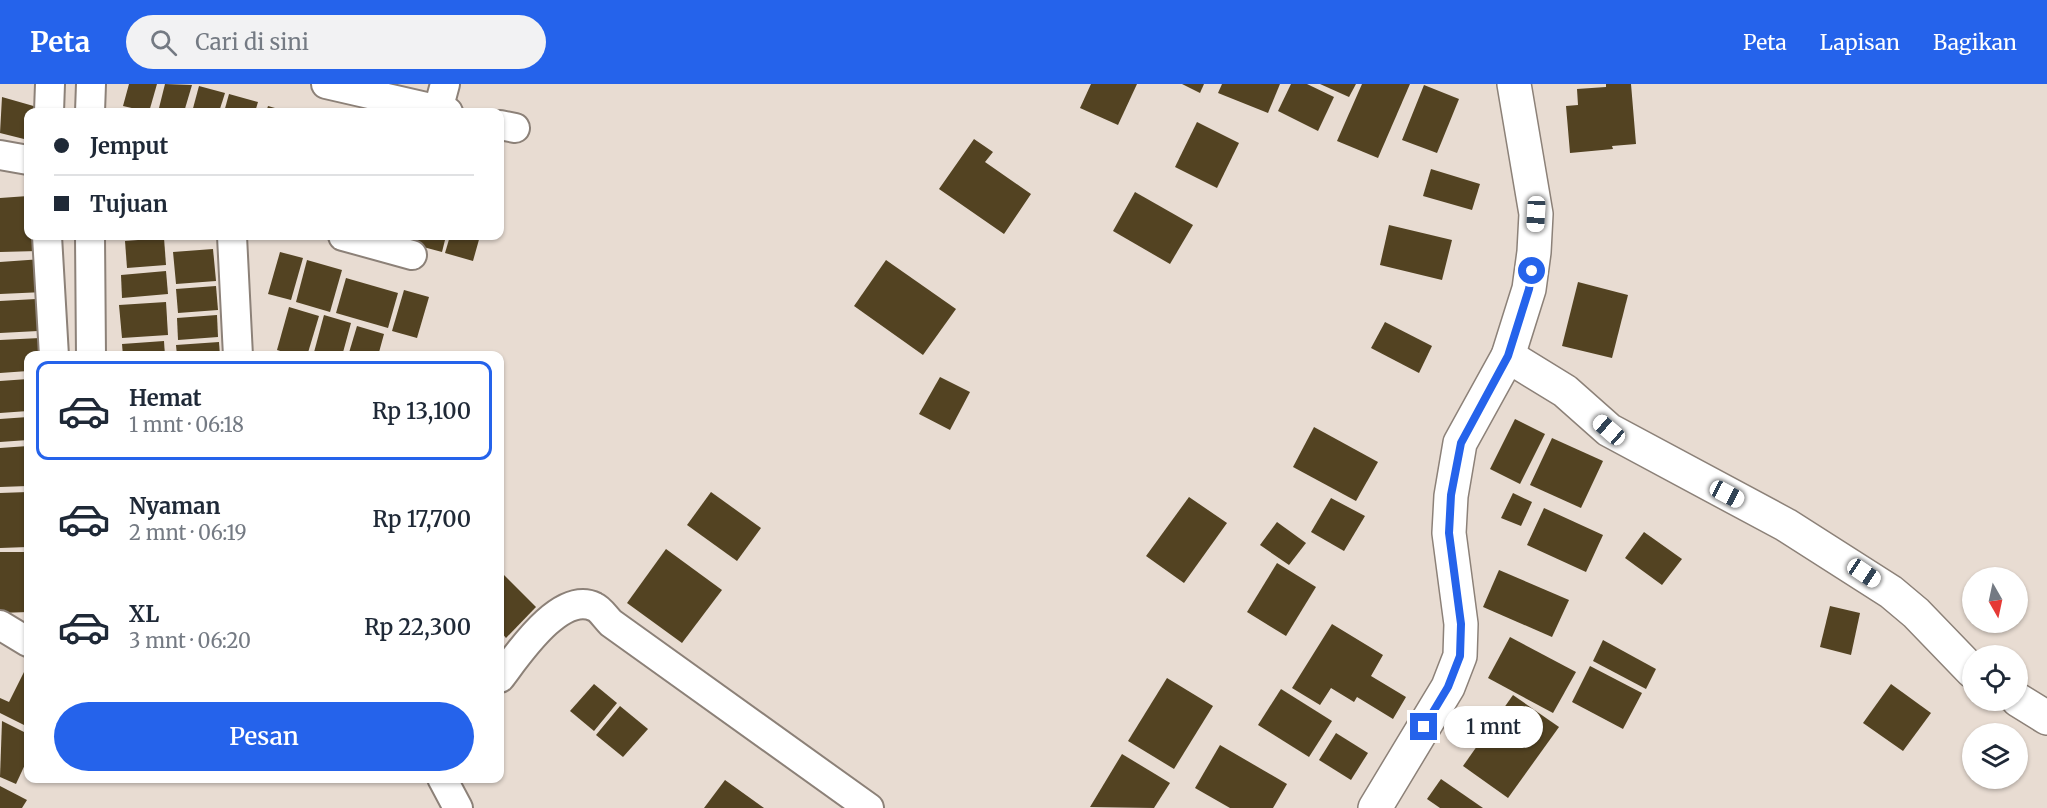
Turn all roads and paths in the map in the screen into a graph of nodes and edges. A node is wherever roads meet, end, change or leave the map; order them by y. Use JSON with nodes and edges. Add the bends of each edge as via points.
{"nodes":[{"id":1,"x":51,"y":84,"type":"edge"},
{"id":2,"x":91,"y":84,"type":"edge"},
{"id":3,"x":326,"y":84,"type":"edge"},
{"id":4,"x":1514,"y":84,"type":"edge"},
{"id":5,"x":444,"y":102,"type":"edge"},
{"id":6,"x":49,"y":108,"type":"edge"},
{"id":7,"x":90,"y":108,"type":"edge"},
{"id":8,"x":0,"y":155,"type":"edge"},
{"id":9,"x":24,"y":159,"type":"edge"},
{"id":10,"x":47,"y":240,"type":"edge"},
{"id":11,"x":90,"y":240,"type":"edge"},
{"id":12,"x":232,"y":240,"type":"edge"},
{"id":13,"x":358,"y":240,"type":"edge"},
{"id":14,"x":412,"y":255,"type":"dead end"},
{"id":15,"x":54,"y":351,"type":"edge"},
{"id":16,"x":91,"y":351,"type":"edge"},
{"id":17,"x":238,"y":351,"type":"edge"},
{"id":18,"x":1508,"y":356,"type":"junction"},
{"id":19,"x":0,"y":625,"type":"edge"},
{"id":20,"x":24,"y":640,"type":"edge"},
{"id":21,"x":1962,"y":661,"type":"edge"},
{"id":22,"x":504,"y":673,"type":"edge"},
{"id":23,"x":2028,"y":706,"type":"edge"},
{"id":24,"x":2047,"y":718,"type":"edge"},
{"id":25,"x":444,"y":783,"type":"edge"},
{"id":26,"x":458,"y":808,"type":"edge"},
{"id":27,"x":869,"y":808,"type":"edge"},
{"id":28,"x":1375,"y":808,"type":"edge"}],
"edges":[{"from":1,"to":6,"type":"street"},
{"from":2,"to":7,"type":"street"},
{"from":3,"to":5,"type":"street"},
{"from":4,"to":18,"type":"street","via":[[1536,214],[1529,289]]},
{"from":8,"to":9,"type":"street"},
{"from":10,"to":15,"type":"street"},
{"from":11,"to":16,"type":"street"},
{"from":12,"to":17,"type":"street"},
{"from":13,"to":14,"type":"street"},
{"from":18,"to":21,"type":"street","via":[[1565,391],[1609,430],[1786,525],[1875,580],[1916,613]]},
{"from":18,"to":28,"type":"street","via":[[1461,443],[1451,495],[1449,533],[1461,624],[1460,656],[1448,687]]},
{"from":19,"to":20,"type":"street"},
{"from":22,"to":27,"type":"street","via":[[549,618],[579,604],[595,607],[611,623]]},
{"from":23,"to":24,"type":"street"},
{"from":25,"to":26,"type":"street"}]}
